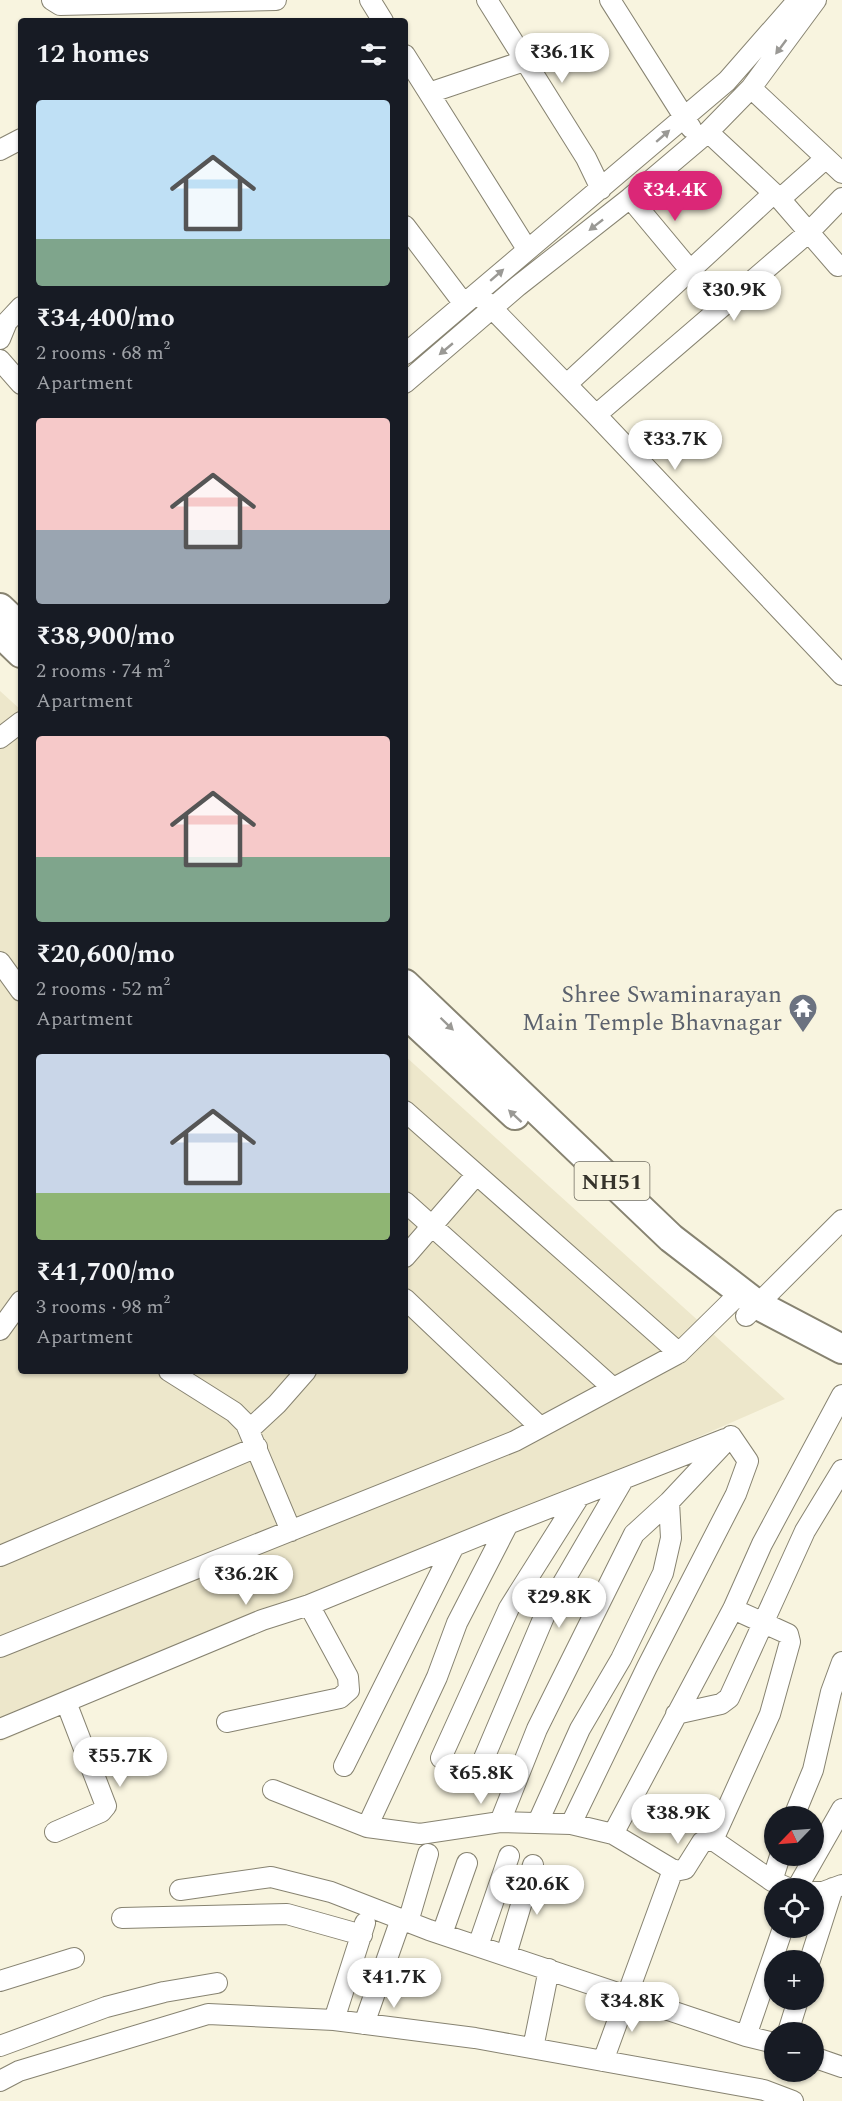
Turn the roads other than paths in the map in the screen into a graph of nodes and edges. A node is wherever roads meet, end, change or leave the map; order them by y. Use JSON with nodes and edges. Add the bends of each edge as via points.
{"nodes":[{"id":1,"x":52,"y":0,"type":"edge"},
{"id":2,"x":276,"y":0,"type":"edge"},
{"id":3,"x":370,"y":0,"type":"edge"},
{"id":4,"x":487,"y":0,"type":"edge"},
{"id":5,"x":610,"y":0,"type":"edge"},
{"id":6,"x":806,"y":1,"type":"edge"},
{"id":7,"x":132,"y":2,"type":"edge"},
{"id":8,"x":381,"y":18,"type":"edge"},
{"id":9,"x":408,"y":60,"type":"edge"},
{"id":10,"x":524,"y":61,"type":"junction"},
{"id":11,"x":751,"y":88,"type":"junction"},
{"id":12,"x":429,"y":93,"type":"junction"},
{"id":13,"x":684,"y":117,"type":"junction"},
{"id":14,"x":703,"y":136,"type":"junction"},
{"id":15,"x":18,"y":141,"type":"edge"},
{"id":16,"x":0,"y":150,"type":"edge"},
{"id":17,"x":826,"y":158,"type":"junction"},
{"id":18,"x":842,"y":173,"type":"edge"},
{"id":19,"x":601,"y":189,"type":"junction"},
{"id":20,"x":777,"y":196,"type":"junction"},
{"id":21,"x":630,"y":198,"type":"junction"},
{"id":22,"x":842,"y":198,"type":"edge"},
{"id":23,"x":408,"y":229,"type":"edge"},
{"id":24,"x":809,"y":232,"type":"junction"},
{"id":25,"x":527,"y":249,"type":"junction"},
{"id":26,"x":838,"y":266,"type":"dead end"},
{"id":27,"x":690,"y":270,"type":"junction"},
{"id":28,"x":471,"y":298,"type":"junction"},
{"id":29,"x":18,"y":310,"type":"edge"},
{"id":30,"x":491,"y":310,"type":"junction"},
{"id":31,"x":0,"y":339,"type":"edge"},
{"id":32,"x":408,"y":351,"type":"edge"},
{"id":33,"x":0,"y":360,"type":"edge"},
{"id":34,"x":408,"y":380,"type":"edge"},
{"id":35,"x":18,"y":381,"type":"edge"},
{"id":36,"x":567,"y":384,"type":"junction"},
{"id":37,"x":596,"y":415,"type":"junction"},
{"id":38,"x":0,"y":608,"type":"edge"},
{"id":39,"x":18,"y":625,"type":"edge"},
{"id":40,"x":0,"y":633,"type":"edge"},
{"id":41,"x":18,"y":650,"type":"edge"},
{"id":42,"x":842,"y":675,"type":"edge"},
{"id":43,"x":18,"y":724,"type":"edge"},
{"id":44,"x":0,"y":738,"type":"edge"},
{"id":45,"x":0,"y":962,"type":"edge"},
{"id":46,"x":18,"y":987,"type":"edge"},
{"id":47,"x":408,"y":987,"type":"edge"},
{"id":48,"x":408,"y":1016,"type":"edge"},
{"id":49,"x":408,"y":1114,"type":"edge"},
{"id":50,"x":476,"y":1175,"type":"junction"},
{"id":51,"x":408,"y":1205,"type":"edge"},
{"id":52,"x":842,"y":1220,"type":"edge"},
{"id":53,"x":432,"y":1226,"type":"junction"},
{"id":54,"x":408,"y":1254,"type":"edge"},
{"id":55,"x":408,"y":1302,"type":"edge"},
{"id":56,"x":744,"y":1304,"type":"junction"},
{"id":57,"x":18,"y":1305,"type":"edge"},
{"id":58,"x":0,"y":1330,"type":"edge"},
{"id":59,"x":842,"y":1349,"type":"edge"},
{"id":60,"x":679,"y":1353,"type":"junction"},
{"id":61,"x":842,"y":1369,"type":"edge"},
{"id":62,"x":174,"y":1374,"type":"edge"},
{"id":63,"x":303,"y":1374,"type":"edge"},
{"id":64,"x":613,"y":1388,"type":"junction"},
{"id":65,"x":839,"y":1409,"type":"edge"},
{"id":66,"x":540,"y":1427,"type":"junction"},
{"id":67,"x":731,"y":1436,"type":"junction"},
{"id":68,"x":253,"y":1438,"type":"junction"},
{"id":69,"x":842,"y":1470,"type":"edge"},
{"id":70,"x":623,"y":1480,"type":"junction"},
{"id":71,"x":579,"y":1497,"type":"junction"},
{"id":72,"x":669,"y":1502,"type":"junction"},
{"id":73,"x":508,"y":1524,"type":"junction"},
{"id":74,"x":291,"y":1531,"type":"junction"},
{"id":75,"x":454,"y":1546,"type":"junction"},
{"id":76,"x":0,"y":1556,"type":"edge"},
{"id":77,"x":309,"y":1605,"type":"junction"},
{"id":78,"x":734,"y":1609,"type":"junction"},
{"id":79,"x":763,"y":1624,"type":"junction"},
{"id":80,"x":0,"y":1647,"type":"edge"},
{"id":81,"x":842,"y":1662,"type":"edge"},
{"id":82,"x":66,"y":1702,"type":"junction"},
{"id":83,"x":676,"y":1714,"type":"junction"},
{"id":84,"x":227,"y":1722,"type":"dead end"},
{"id":85,"x":0,"y":1729,"type":"edge"},
{"id":86,"x":441,"y":1758,"type":"dead end"},
{"id":87,"x":344,"y":1766,"type":"dead end"},
{"id":88,"x":478,"y":1770,"type":"dead end"},
{"id":89,"x":273,"y":1790,"type":"dead end"},
{"id":90,"x":798,"y":1806,"type":"edge"},
{"id":91,"x":842,"y":1809,"type":"edge"},
{"id":92,"x":500,"y":1822,"type":"junction"},
{"id":93,"x":538,"y":1822,"type":"junction"},
{"id":94,"x":571,"y":1824,"type":"junction"},
{"id":95,"x":367,"y":1827,"type":"junction"},
{"id":96,"x":55,"y":1832,"type":"dead end"},
{"id":97,"x":613,"y":1834,"type":"junction"},
{"id":98,"x":708,"y":1841,"type":"junction"},
{"id":99,"x":428,"y":1854,"type":"dead end"},
{"id":100,"x":509,"y":1856,"type":"dead end"},
{"id":101,"x":467,"y":1863,"type":"dead end"},
{"id":102,"x":533,"y":1865,"type":"dead end"},
{"id":103,"x":679,"y":1869,"type":"junction"},
{"id":104,"x":769,"y":1878,"type":"edge"},
{"id":105,"x":803,"y":1878,"type":"edge"},
{"id":106,"x":838,"y":1886,"type":"edge"},
{"id":107,"x":180,"y":1890,"type":"dead end"},
{"id":108,"x":370,"y":1907,"type":"junction"},
{"id":109,"x":122,"y":1918,"type":"dead end"},
{"id":110,"x":404,"y":1920,"type":"junction"},
{"id":111,"x":442,"y":1934,"type":"junction"},
{"id":112,"x":362,"y":1935,"type":"junction"},
{"id":113,"x":780,"y":1938,"type":"edge"},
{"id":114,"x":478,"y":1946,"type":"junction"},
{"id":115,"x":814,"y":1950,"type":"edge"},
{"id":116,"x":506,"y":1955,"type":"junction"},
{"id":117,"x":74,"y":1958,"type":"dead end"},
{"id":118,"x":549,"y":1969,"type":"junction"},
{"id":119,"x":0,"y":1981,"type":"edge"},
{"id":120,"x":217,"y":1983,"type":"dead end"},
{"id":121,"x":626,"y":1994,"type":"junction"},
{"id":122,"x":334,"y":2020,"type":"junction"},
{"id":123,"x":364,"y":2024,"type":"junction"},
{"id":124,"x":746,"y":2036,"type":"junction"},
{"id":125,"x":764,"y":2040,"type":"edge"},
{"id":126,"x":0,"y":2046,"type":"edge"},
{"id":127,"x":533,"y":2048,"type":"junction"},
{"id":128,"x":824,"y":2060,"type":"edge"},
{"id":129,"x":603,"y":2061,"type":"junction"},
{"id":130,"x":842,"y":2067,"type":"edge"},
{"id":131,"x":0,"y":2081,"type":"edge"},
{"id":132,"x":793,"y":2101,"type":"edge"}],
"edges":[{"from":1,"to":7,"type":"street","via":[[60,5]]},
{"from":2,"to":7,"type":"street"},
{"from":3,"to":8,"type":"street"},
{"from":4,"to":10,"type":"street"},
{"from":5,"to":13,"type":"street"},
{"from":6,"to":11,"type":"street","one_way":true},
{"from":6,"to":13,"type":"street","via":[[736,72]]},
{"from":9,"to":12,"type":"street"},
{"from":10,"to":12,"type":"street"},
{"from":10,"to":19,"type":"street","via":[[586,158]]},
{"from":11,"to":14,"type":"street"},
{"from":11,"to":17,"type":"street"},
{"from":12,"to":25,"type":"street"},
{"from":13,"to":14,"type":"street"},
{"from":19,"to":13,"type":"street","one_way":true},
{"from":14,"to":20,"type":"street"},
{"from":14,"to":21,"type":"street"},
{"from":15,"to":16,"type":"street"},
{"from":17,"to":18,"type":"street"},
{"from":17,"to":20,"type":"street"},
{"from":19,"to":25,"type":"street"},
{"from":20,"to":24,"type":"street"},
{"from":20,"to":27,"type":"street"},
{"from":21,"to":27,"type":"street"},
{"from":21,"to":30,"type":"street","one_way":true},
{"from":22,"to":24,"type":"street"},
{"from":23,"to":28,"type":"street"},
{"from":24,"to":26,"type":"street"},
{"from":24,"to":37,"type":"street"},
{"from":28,"to":25,"type":"street","one_way":true},
{"from":27,"to":36,"type":"street"},
{"from":28,"to":30,"type":"street"},
{"from":28,"to":32,"type":"street"},
{"from":29,"to":31,"type":"street","via":[[7,322]]},
{"from":30,"to":34,"type":"street","one_way":true},
{"from":30,"to":36,"type":"street"},
{"from":33,"to":35,"type":"street"},
{"from":36,"to":37,"type":"street"},
{"from":37,"to":42,"type":"street"},
{"from":38,"to":39,"type":"highway"},
{"from":40,"to":41,"type":"highway"},
{"from":43,"to":44,"type":"street"},
{"from":45,"to":46,"type":"street"},
{"from":47,"to":56,"type":"highway","number":"NH51","one_way":true},
{"from":56,"to":48,"type":"highway","number":"NH51","one_way":true,"via":[[648,1239]]},
{"from":49,"to":50,"type":"street"},
{"from":50,"to":53,"type":"street"},
{"from":50,"to":60,"type":"street"},
{"from":51,"to":53,"type":"street"},
{"from":52,"to":56,"type":"street"},
{"from":53,"to":54,"type":"street"},
{"from":53,"to":64,"type":"street"},
{"from":55,"to":66,"type":"street"},
{"from":56,"to":59,"type":"highway","number":"NH51"},
{"from":56,"to":60,"type":"street"},
{"from":56,"to":61,"type":"highway","number":"NH51","via":[[788,1341]]},
{"from":57,"to":58,"type":"street"},
{"from":60,"to":64,"type":"street"},
{"from":62,"to":68,"type":"street","via":[[234,1412]]},
{"from":63,"to":68,"type":"street"},
{"from":64,"to":66,"type":"street"},
{"from":65,"to":78,"type":"street","via":[[762,1544]]},
{"from":66,"to":74,"type":"street","via":[[500,1447]]},
{"from":67,"to":70,"type":"street"},
{"from":67,"to":72,"type":"street"},
{"from":67,"to":94,"type":"street","via":[[748,1461],[736,1494],[646,1667]]},
{"from":68,"to":74,"type":"street"},
{"from":68,"to":76,"type":"street"},
{"from":69,"to":79,"type":"street","via":[[809,1524]]},
{"from":70,"to":71,"type":"street"},
{"from":70,"to":88,"type":"street","via":[[546,1612]]},
{"from":71,"to":73,"type":"street"},
{"from":71,"to":86,"type":"street","via":[[506,1613]]},
{"from":72,"to":92,"type":"street","via":[[634,1534],[537,1729]]},
{"from":72,"to":93,"type":"street","via":[[671,1538],[663,1573],[621,1659],[580,1729]]},
{"from":73,"to":75,"type":"street"},
{"from":73,"to":95,"type":"street","via":[[457,1623],[437,1677]]},
{"from":74,"to":80,"type":"street"},
{"from":75,"to":77,"type":"street"},
{"from":75,"to":87,"type":"street"},
{"from":77,"to":82,"type":"street","via":[[262,1620]]},
{"from":77,"to":84,"type":"street","via":[[348,1677],[349,1690],[340,1698]]},
{"from":78,"to":79,"type":"street"},
{"from":78,"to":83,"type":"street"},
{"from":79,"to":83,"type":"street","via":[[729,1698],[721,1704]]},
{"from":79,"to":98,"type":"street","via":[[788,1634],[790,1642],[770,1714]]},
{"from":81,"to":90,"type":"street","via":[[813,1770]]},
{"from":82,"to":85,"type":"street"},
{"from":82,"to":96,"type":"street","via":[[106,1806],[101,1812]]},
{"from":83,"to":97,"type":"street"},
{"from":89,"to":95,"type":"street"},
{"from":91,"to":105,"type":"street"},
{"from":92,"to":93,"type":"street"},
{"from":92,"to":95,"type":"street","via":[[420,1834]]},
{"from":93,"to":94,"type":"street"},
{"from":94,"to":97,"type":"street"},
{"from":97,"to":103,"type":"street"},
{"from":98,"to":103,"type":"street"},
{"from":98,"to":104,"type":"street"},
{"from":99,"to":110,"type":"street"},
{"from":100,"to":114,"type":"street"},
{"from":101,"to":111,"type":"street"},
{"from":102,"to":116,"type":"street"},
{"from":103,"to":121,"type":"street"},
{"from":106,"to":115,"type":"street"},
{"from":107,"to":108,"type":"street","via":[[271,1877],[331,1892]]},
{"from":108,"to":110,"type":"street"},
{"from":108,"to":112,"type":"street"},
{"from":109,"to":112,"type":"street","via":[[287,1914]]},
{"from":110,"to":111,"type":"street"},
{"from":110,"to":123,"type":"street"},
{"from":111,"to":114,"type":"street"},
{"from":112,"to":122,"type":"street"},
{"from":113,"to":124,"type":"street"},
{"from":114,"to":116,"type":"street"},
{"from":116,"to":118,"type":"street"},
{"from":117,"to":119,"type":"street"},
{"from":118,"to":121,"type":"street"},
{"from":118,"to":127,"type":"street"},
{"from":120,"to":126,"type":"street","via":[[106,2007]]},
{"from":121,"to":124,"type":"street"},
{"from":121,"to":129,"type":"street"},
{"from":122,"to":123,"type":"street"},
{"from":122,"to":131,"type":"street","via":[[208,2014],[20,2071]]},
{"from":123,"to":127,"type":"street"},
{"from":124,"to":125,"type":"street"},
{"from":127,"to":129,"type":"street"},
{"from":128,"to":130,"type":"street"},
{"from":129,"to":132,"type":"street","via":[[764,2090]]}]}
